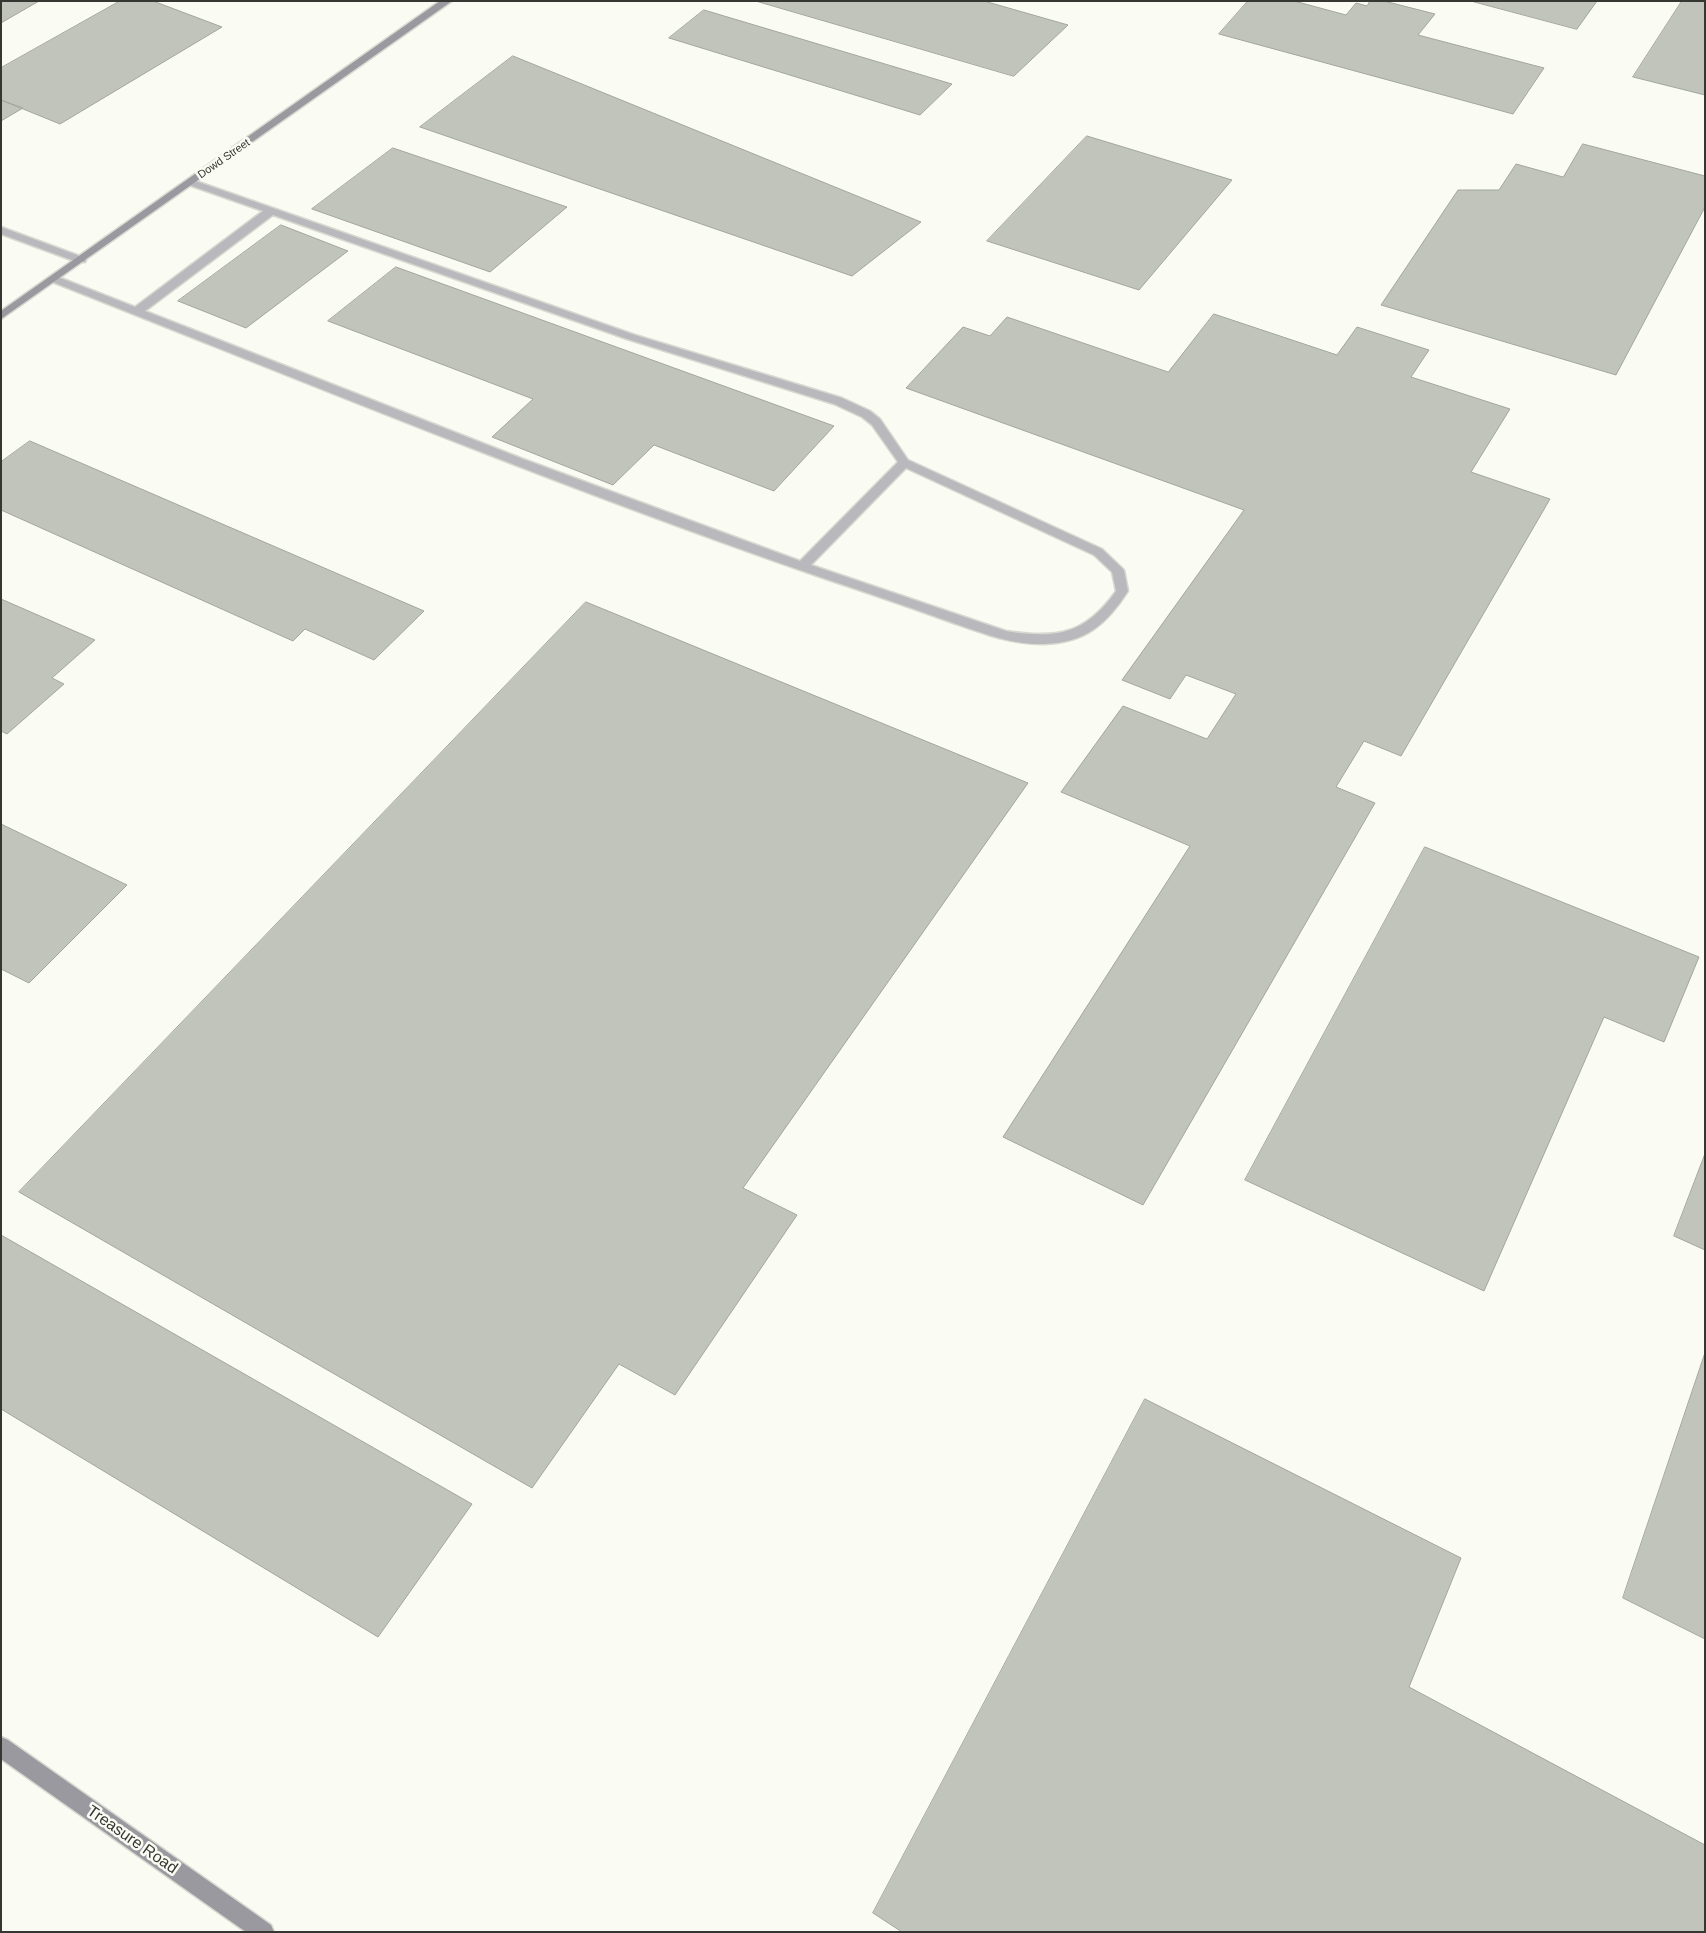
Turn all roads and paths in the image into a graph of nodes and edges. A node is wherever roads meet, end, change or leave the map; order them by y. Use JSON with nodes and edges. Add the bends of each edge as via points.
{"nodes":[{"id":1,"x":447,"y":1,"type":"edge"},
{"id":2,"x":190,"y":182,"type":"junction"},
{"id":3,"x":272,"y":210,"type":"junction"},
{"id":4,"x":1,"y":230,"type":"edge"},
{"id":5,"x":81,"y":260,"type":"junction"},
{"id":6,"x":54,"y":279,"type":"junction"},
{"id":7,"x":137,"y":311,"type":"junction"},
{"id":8,"x":1,"y":316,"type":"edge"},
{"id":9,"x":904,"y":463,"type":"junction"},
{"id":10,"x":802,"y":566,"type":"junction"},
{"id":11,"x":1,"y":1747,"type":"edge"},
{"id":12,"x":264,"y":1932,"type":"edge"}],
"edges":[{"from":1,"to":2,"type":"street","name":"Dowd Street"},
{"from":2,"to":3,"type":"street"},
{"from":2,"to":5,"type":"street","name":"Dowd Street"},
{"from":3,"to":7,"type":"street"},
{"from":3,"to":9,"type":"street","via":[[632,337],[838,401],[876,422]]},
{"from":4,"to":5,"type":"street"},
{"from":5,"to":6,"type":"street","name":"Dowd Street"},
{"from":6,"to":7,"type":"street"},
{"from":6,"to":8,"type":"street","name":"Dowd Street"},
{"from":7,"to":10,"type":"street","via":[[519,462]]},
{"from":9,"to":10,"type":"street"},
{"from":9,"to":10,"type":"street","via":[[1098,552],[1118,570],[1122,591],[1113,606],[1088,630],[1051,640],[1031,640],[1004,635]]},
{"from":11,"to":12,"type":"street","name":"Treasure Road"}]}
